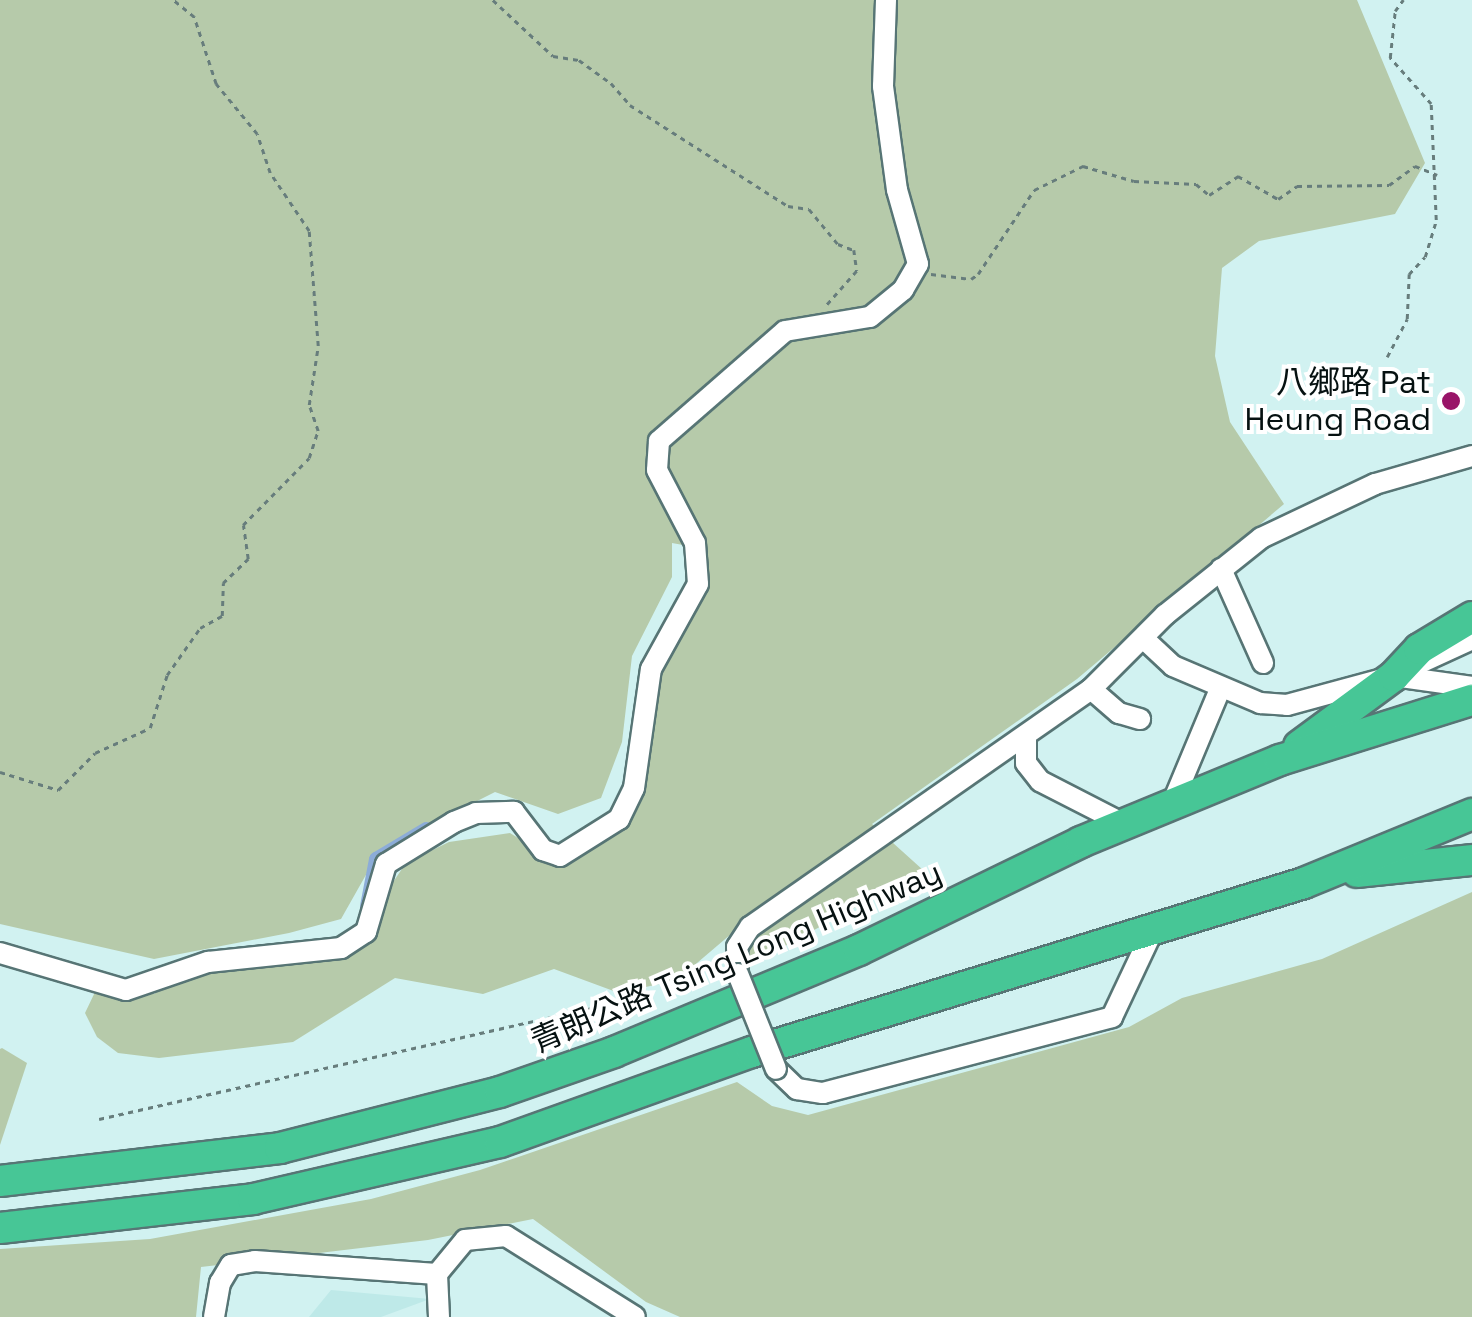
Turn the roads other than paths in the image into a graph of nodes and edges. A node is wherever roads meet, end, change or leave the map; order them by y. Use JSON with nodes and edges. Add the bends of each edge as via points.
{"nodes":[{"id":1,"x":886,"y":0,"type":"edge"},
{"id":2,"x":1472,"y":456,"type":"edge"},
{"id":3,"x":1221,"y":569,"type":"junction"},
{"id":4,"x":1472,"y":617,"type":"edge"},
{"id":5,"x":1143,"y":638,"type":"junction"},
{"id":6,"x":1472,"y":639,"type":"edge"},
{"id":7,"x":1263,"y":664,"type":"dead end"},
{"id":8,"x":1394,"y":676,"type":"junction"},
{"id":9,"x":1472,"y":687,"type":"edge"},
{"id":10,"x":1091,"y":689,"type":"junction"},
{"id":11,"x":1220,"y":690,"type":"junction"},
{"id":12,"x":1472,"y":700,"type":"edge"},
{"id":13,"x":1140,"y":718,"type":"dead end"},
{"id":14,"x":1026,"y":735,"type":"junction"},
{"id":15,"x":1280,"y":760,"type":"junction"},
{"id":16,"x":1172,"y":804,"type":"junction"},
{"id":17,"x":1472,"y":814,"type":"edge"},
{"id":18,"x":1124,"y":824,"type":"junction"},
{"id":19,"x":1472,"y":860,"type":"edge"},
{"id":20,"x":1324,"y":876,"type":"junction"},
{"id":21,"x":1152,"y":932,"type":"junction"},
{"id":22,"x":0,"y":953,"type":"edge"},
{"id":23,"x":0,"y":1181,"type":"edge"},
{"id":24,"x":0,"y":1228,"type":"edge"},
{"id":25,"x":437,"y":1274,"type":"junction"},
{"id":26,"x":214,"y":1317,"type":"edge"},
{"id":27,"x":439,"y":1317,"type":"edge"},
{"id":28,"x":635,"y":1317,"type":"edge"}],
"edges":[{"from":1,"to":22,"type":"street","via":[[883,86],[897,190],[918,264],[870,317],[785,331],[659,440],[657,470],[695,543],[698,584],[651,669],[630,802],[568,855],[551,854],[514,812],[476,813],[386,864],[366,932],[351,946],[208,962],[126,990]]},
{"from":2,"to":3,"type":"street","via":[[1314,508]]},
{"from":3,"to":5,"type":"street"},
{"from":3,"to":7,"type":"street"},
{"from":4,"to":8,"type":"highway","via":[[1419,649]]},
{"from":5,"to":10,"type":"street"},
{"from":5,"to":11,"type":"street","via":[[1174,666]]},
{"from":6,"to":8,"type":"street"},
{"from":8,"to":9,"type":"street"},
{"from":8,"to":11,"type":"street","via":[[1286,704]]},
{"from":8,"to":15,"type":"highway"},
{"from":10,"to":13,"type":"street","via":[[1120,713]]},
{"from":10,"to":14,"type":"street"},
{"from":11,"to":16,"type":"street"},
{"from":12,"to":15,"type":"highway","name":"青朗公路 Tsing Long Highway"},
{"from":14,"to":18,"type":"street","via":[[1026,762],[1040,781]]},
{"from":14,"to":21,"type":"street","bridge":true,"via":[[758,920],[737,947],[738,974],[776,1070],[798,1089],[823,1092],[1112,1017]]},
{"from":15,"to":16,"type":"highway","name":"青朗公路 Tsing Long Highway"},
{"from":16,"to":18,"type":"highway","name":"青朗公路 Tsing Long Highway"},
{"from":17,"to":20,"type":"highway"},
{"from":18,"to":23,"type":"highway","name":"青朗公路 Tsing Long Highway","via":[[859,950],[500,1092],[280,1148]]},
{"from":19,"to":20,"type":"highway"},
{"from":20,"to":21,"type":"highway"},
{"from":21,"to":24,"type":"highway","via":[[752,1052],[500,1142],[376,1174],[139,1216]]},
{"from":25,"to":26,"type":"street","via":[[255,1261],[231,1266]]},
{"from":25,"to":27,"type":"street"},
{"from":25,"to":28,"type":"street","via":[[465,1240],[506,1236]]}]}
